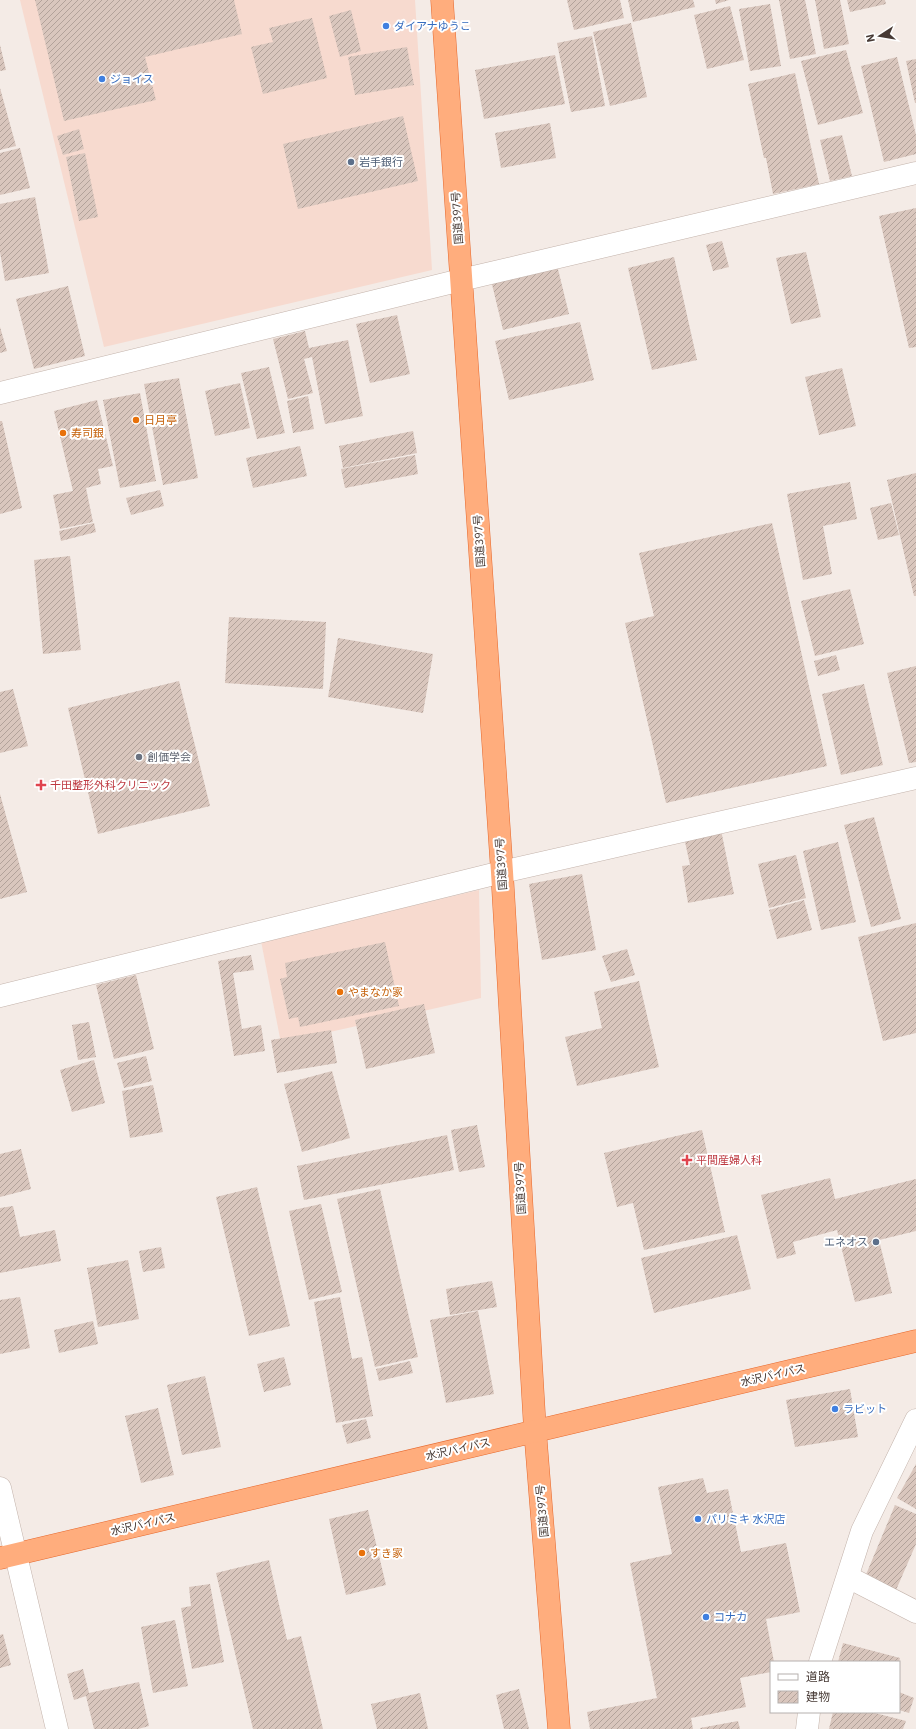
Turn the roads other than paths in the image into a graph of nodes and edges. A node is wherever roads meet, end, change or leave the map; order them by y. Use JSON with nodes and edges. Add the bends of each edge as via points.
{"nodes":[{"id":1,"x":442,"y":0,"type":"edge"},
{"id":2,"x":916,"y":173,"type":"edge"},
{"id":3,"x":461,"y":280,"type":"junction"},
{"id":4,"x":0,"y":393,"type":"edge"},
{"id":5,"x":916,"y":778,"type":"edge"},
{"id":6,"x":502,"y":872,"type":"junction"},
{"id":7,"x":0,"y":996,"type":"edge"},
{"id":8,"x":916,"y":1341,"type":"edge"},
{"id":9,"x":916,"y":1420,"type":"edge"},
{"id":10,"x":535,"y":1430,"type":"junction"},
{"id":11,"x":0,"y":1488,"type":"edge"},
{"id":12,"x":8,"y":1556,"type":"edge"},
{"id":13,"x":848,"y":1577,"type":"junction"},
{"id":14,"x":916,"y":1612,"type":"edge"},
{"id":15,"x":820,"y":1661,"type":"edge"},
{"id":16,"x":809,"y":1713,"type":"edge"},
{"id":17,"x":57,"y":1729,"type":"edge"},
{"id":18,"x":559,"y":1729,"type":"edge"},
{"id":19,"x":807,"y":1729,"type":"edge"}],
"edges":[{"from":1,"to":3,"type":"highway","name":"国道397号"},
{"from":2,"to":3,"type":"street"},
{"from":3,"to":4,"type":"street"},
{"from":3,"to":6,"type":"highway","name":"国道397号"},
{"from":5,"to":6,"type":"street"},
{"from":6,"to":7,"type":"street"},
{"from":6,"to":10,"type":"highway","name":"国道397号"},
{"from":8,"to":10,"type":"highway","name":"水沢バイパス"},
{"from":9,"to":13,"type":"street","via":[[862,1531]]},
{"from":10,"to":12,"type":"highway","name":"水沢バイパス"},
{"from":10,"to":18,"type":"highway","name":"国道397号"},
{"from":11,"to":12,"type":"street"},
{"from":12,"to":17,"type":"street"},
{"from":13,"to":14,"type":"street"},
{"from":13,"to":15,"type":"street"},
{"from":16,"to":19,"type":"street"}]}
